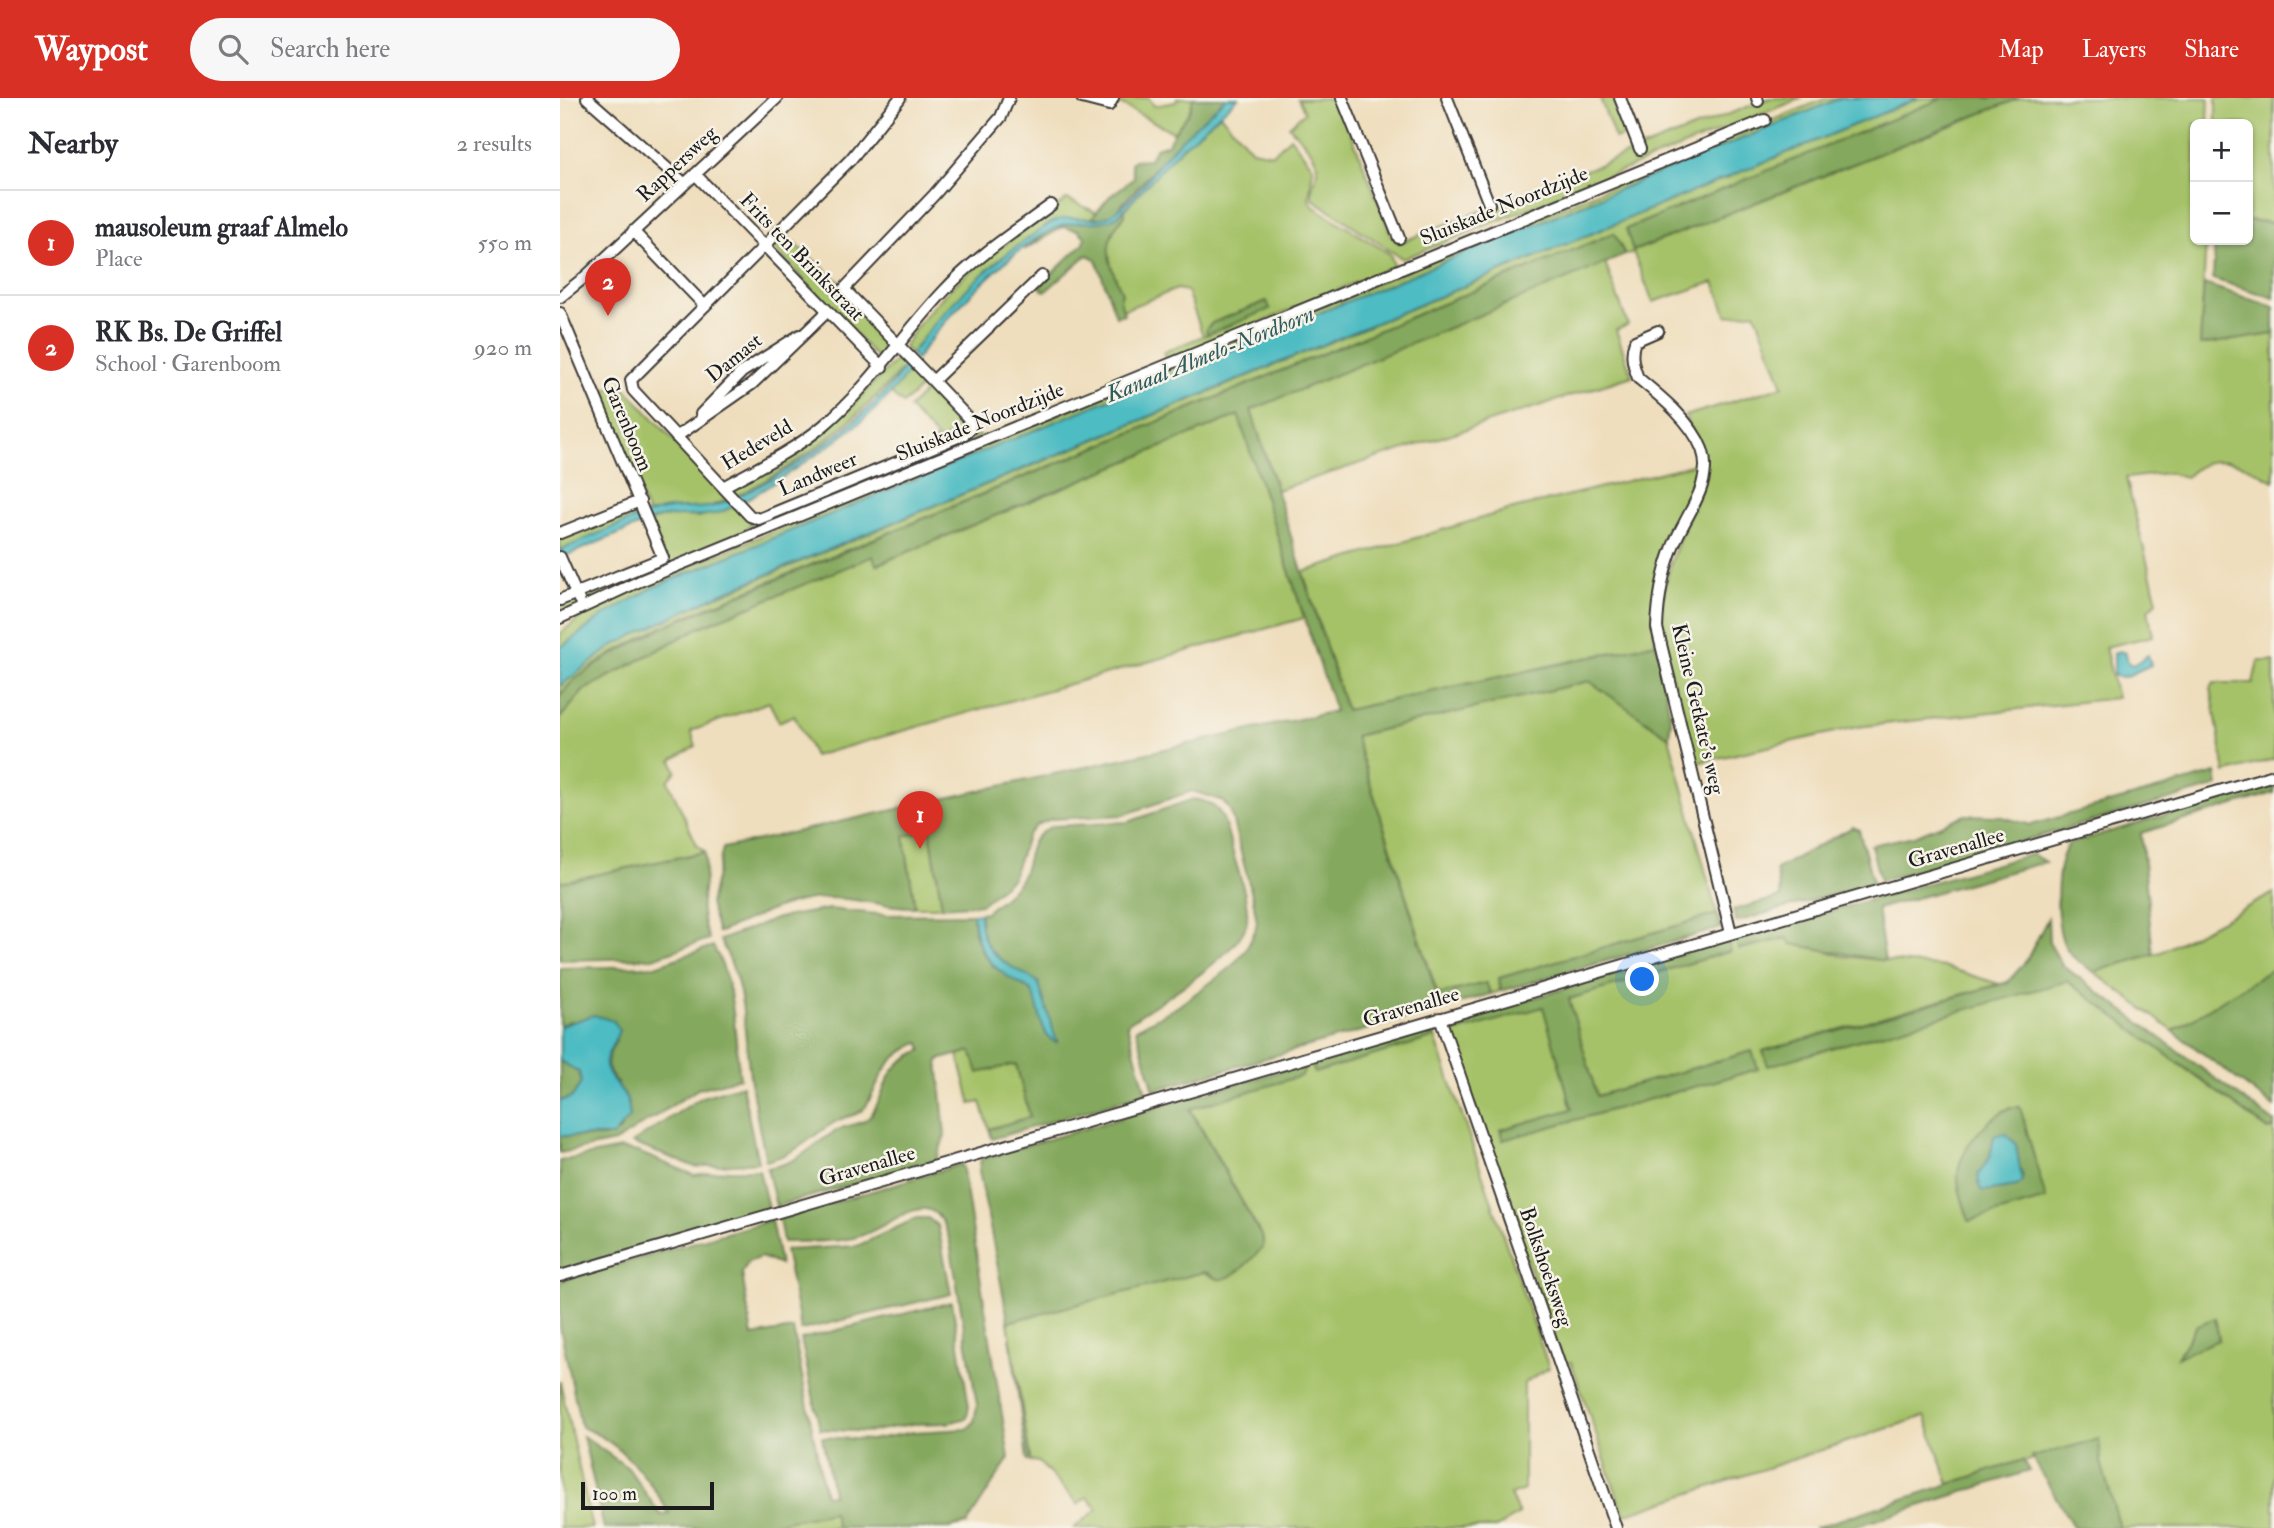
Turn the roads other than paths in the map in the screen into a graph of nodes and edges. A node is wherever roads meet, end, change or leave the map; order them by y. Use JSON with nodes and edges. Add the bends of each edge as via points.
{"nodes":[{"id":1,"x":587,"y":98,"type":"edge"},
{"id":2,"x":777,"y":98,"type":"edge"},
{"id":3,"x":900,"y":98,"type":"edge"},
{"id":4,"x":1009,"y":98,"type":"edge"},
{"id":5,"x":1082,"y":98,"type":"edge"},
{"id":6,"x":1342,"y":98,"type":"edge"},
{"id":7,"x":1447,"y":98,"type":"edge"},
{"id":8,"x":1620,"y":98,"type":"edge"},
{"id":9,"x":1112,"y":100,"type":"edge"},
{"id":10,"x":1765,"y":120,"type":"dead end"},
{"id":11,"x":1640,"y":149,"type":"dead end"},
{"id":12,"x":695,"y":174,"type":"junction"},
{"id":13,"x":685,"y":184,"type":"junction"},
{"id":14,"x":1051,"y":205,"type":"dead end"},
{"id":15,"x":1489,"y":205,"type":"dead end"},
{"id":16,"x":633,"y":231,"type":"junction"},
{"id":17,"x":1399,"y":238,"type":"dead end"},
{"id":18,"x":766,"y":246,"type":"junction"},
{"id":19,"x":1042,"y":276,"type":"dead end"},
{"id":20,"x":560,"y":297,"type":"edge"},
{"id":21,"x":705,"y":306,"type":"junction"},
{"id":22,"x":827,"y":312,"type":"junction"},
{"id":23,"x":561,"y":317,"type":"edge"},
{"id":24,"x":1658,"y":331,"type":"dead end"},
{"id":25,"x":898,"y":347,"type":"junction"},
{"id":26,"x":881,"y":367,"type":"junction"},
{"id":27,"x":933,"y":381,"type":"junction"},
{"id":28,"x":676,"y":437,"type":"junction"},
{"id":29,"x":727,"y":491,"type":"junction"},
{"id":30,"x":641,"y":505,"type":"junction"},
{"id":31,"x":560,"y":533,"type":"edge"},
{"id":32,"x":663,"y":558,"type":"junction"},
{"id":33,"x":562,"y":561,"type":"edge"},
{"id":34,"x":668,"y":570,"type":"junction"},
{"id":35,"x":576,"y":593,"type":"junction"},
{"id":36,"x":560,"y":600,"type":"edge"},
{"id":37,"x":583,"y":609,"type":"junction"},
{"id":38,"x":560,"y":618,"type":"edge"},
{"id":39,"x":2274,"y":775,"type":"edge"},
{"id":40,"x":1731,"y":933,"type":"junction"},
{"id":41,"x":1440,"y":1018,"type":"junction"},
{"id":42,"x":560,"y":1276,"type":"edge"},
{"id":43,"x":1616,"y":1528,"type":"edge"}],
"edges":[{"from":1,"to":13,"type":"street"},
{"from":2,"to":12,"type":"street","name":"Rappersweg"},
{"from":3,"to":18,"type":"street","name":"Hedeveld","via":[[851,159]]},
{"from":4,"to":25,"type":"street","name":"Frits ten Brinkstraat","via":[[1001,117],[934,195],[844,289]]},
{"from":5,"to":9,"type":"street","via":[[1105,104]]},
{"from":6,"to":17,"type":"street"},
{"from":7,"to":15,"type":"street"},
{"from":8,"to":11,"type":"street"},
{"from":10,"to":34,"type":"street","name":"Sluiskade Noordzijde"},
{"from":12,"to":13,"type":"street","name":"Rappersweg"},
{"from":12,"to":18,"type":"street","name":"Frits ten Brinkstraat"},
{"from":13,"to":16,"type":"street","name":"Rappersweg"},
{"from":14,"to":25,"type":"street","name":"Hedeveld","via":[[945,289]]},
{"from":16,"to":20,"type":"street","name":"Rappersweg"},
{"from":16,"to":21,"type":"street","name":"Rappersweg"},
{"from":18,"to":21,"type":"street","name":"Hedeveld"},
{"from":18,"to":22,"type":"street","name":"Frits ten Brinkstraat"},
{"from":19,"to":27,"type":"street"},
{"from":21,"to":28,"type":"street","name":"Hedeveld","via":[[631,380],[633,390]]},
{"from":22,"to":26,"type":"street","name":"Frits ten Brinkstraat"},
{"from":22,"to":28,"type":"street","name":"Damast","via":[[743,372]]},
{"from":23,"to":30,"type":"street","name":"Garenboom"},
{"from":24,"to":40,"type":"street","name":"Kleine Getkate's weg","via":[[1634,341],[1634,367],[1638,378],[1696,437],[1704,468],[1701,492],[1669,559],[1657,628]]},
{"from":25,"to":26,"type":"street","name":"Hedeveld"},
{"from":25,"to":27,"type":"street","name":"Frits ten Brinkstraat"},
{"from":26,"to":29,"type":"street","name":"Hedeveld","via":[[822,427]]},
{"from":27,"to":29,"type":"street","name":"Landweer","via":[[969,419],[970,429],[963,435],[761,519],[754,518]]},
{"from":28,"to":29,"type":"street","name":"Hedeveld"},
{"from":30,"to":31,"type":"street","name":"Garenboom"},
{"from":30,"to":32,"type":"street"},
{"from":32,"to":34,"type":"street"},
{"from":32,"to":35,"type":"street"},
{"from":33,"to":35,"type":"street"},
{"from":34,"to":37,"type":"street","name":"Sluiskade Noordzijde"},
{"from":35,"to":36,"type":"street"},
{"from":35,"to":37,"type":"street"},
{"from":37,"to":38,"type":"street","name":"Sluiskade Noordzijde"},
{"from":39,"to":40,"type":"street","name":"Gravenallee"},
{"from":40,"to":41,"type":"street","name":"Gravenallee"},
{"from":41,"to":42,"type":"street","name":"Gravenallee"},
{"from":41,"to":43,"type":"street","name":"Bolkshoeksweg"}]}
